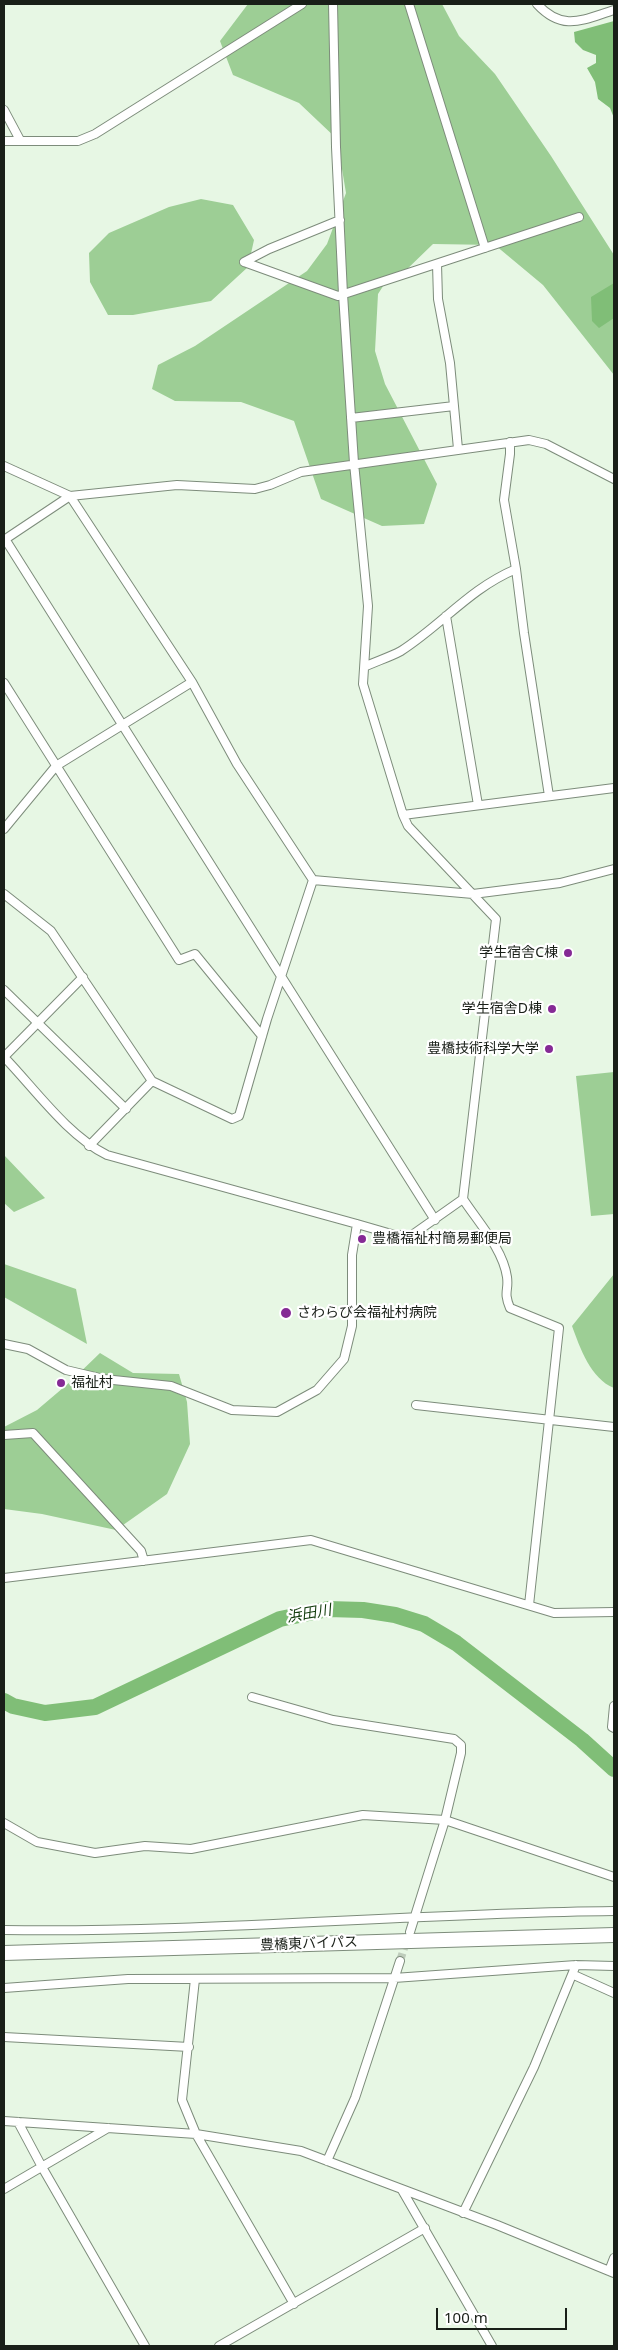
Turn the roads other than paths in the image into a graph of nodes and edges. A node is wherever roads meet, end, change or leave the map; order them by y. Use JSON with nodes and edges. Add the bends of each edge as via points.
{"nodes":[{"id":1,"x":302,"y":4,"type":"edge"},
{"id":2,"x":333,"y":4,"type":"edge"},
{"id":3,"x":409,"y":4,"type":"edge"},
{"id":4,"x":537,"y":4,"type":"edge"},
{"id":5,"x":614,"y":10,"type":"edge"},
{"id":6,"x":4,"y":110,"type":"edge"},
{"id":7,"x":20,"y":140,"type":"junction"},
{"id":8,"x":4,"y":141,"type":"edge"},
{"id":9,"x":579,"y":218,"type":"dead end"},
{"id":10,"x":340,"y":220,"type":"junction"},
{"id":11,"x":484,"y":248,"type":"junction"},
{"id":12,"x":437,"y":264,"type":"junction"},
{"id":13,"x":343,"y":294,"type":"junction"},
{"id":14,"x":454,"y":406,"type":"junction"},
{"id":15,"x":351,"y":418,"type":"junction"},
{"id":16,"x":510,"y":442,"type":"junction"},
{"id":17,"x":458,"y":449,"type":"junction"},
{"id":18,"x":354,"y":463,"type":"junction"},
{"id":19,"x":4,"y":466,"type":"edge"},
{"id":20,"x":614,"y":479,"type":"edge"},
{"id":21,"x":70,"y":496,"type":"junction"},
{"id":22,"x":4,"y":540,"type":"edge"},
{"id":23,"x":516,"y":569,"type":"junction"},
{"id":24,"x":446,"y":616,"type":"junction"},
{"id":25,"x":366,"y":666,"type":"junction"},
{"id":26,"x":192,"y":682,"type":"junction"},
{"id":27,"x":4,"y":683,"type":"edge"},
{"id":28,"x":123,"y":724,"type":"junction"},
{"id":29,"x":56,"y":766,"type":"junction"},
{"id":30,"x":614,"y":788,"type":"edge"},
{"id":31,"x":549,"y":796,"type":"junction"},
{"id":32,"x":478,"y":805,"type":"junction"},
{"id":33,"x":403,"y":815,"type":"junction"},
{"id":34,"x":4,"y":829,"type":"edge"},
{"id":35,"x":614,"y":869,"type":"edge"},
{"id":36,"x":314,"y":880,"type":"junction"},
{"id":37,"x":4,"y":894,"type":"edge"},
{"id":38,"x":473,"y":894,"type":"junction"},
{"id":39,"x":83,"y":977,"type":"junction"},
{"id":40,"x":281,"y":980,"type":"junction"},
{"id":41,"x":4,"y":990,"type":"edge"},
{"id":42,"x":37,"y":1023,"type":"junction"},
{"id":43,"x":262,"y":1036,"type":"junction"},
{"id":44,"x":4,"y":1057,"type":"edge"},
{"id":45,"x":152,"y":1081,"type":"junction"},
{"id":46,"x":126,"y":1109,"type":"junction"},
{"id":47,"x":90,"y":1146,"type":"junction"},
{"id":48,"x":463,"y":1199,"type":"junction"},
{"id":49,"x":435,"y":1220,"type":"junction"},
{"id":50,"x":357,"y":1224,"type":"junction"},
{"id":51,"x":4,"y":1344,"type":"edge"},
{"id":52,"x":416,"y":1405,"type":"dead end"},
{"id":53,"x":550,"y":1420,"type":"junction"},
{"id":54,"x":614,"y":1427,"type":"edge"},
{"id":55,"x":4,"y":1435,"type":"edge"},
{"id":56,"x":144,"y":1561,"type":"junction"},
{"id":57,"x":4,"y":1578,"type":"edge"},
{"id":58,"x":529,"y":1605,"type":"junction"},
{"id":59,"x":614,"y":1612,"type":"edge"},
{"id":60,"x":252,"y":1697,"type":"dead end"},
{"id":61,"x":614,"y":1706,"type":"edge"},
{"id":62,"x":614,"y":1728,"type":"edge"},
{"id":63,"x":445,"y":1820,"type":"junction"},
{"id":64,"x":4,"y":1823,"type":"edge"},
{"id":65,"x":614,"y":1877,"type":"edge"},
{"id":66,"x":614,"y":1911,"type":"edge"},
{"id":67,"x":415,"y":1917,"type":"junction"},
{"id":68,"x":4,"y":1930,"type":"edge"},
{"id":69,"x":410,"y":1932,"type":"tunnel mouth"},
{"id":70,"x":614,"y":1934,"type":"edge"},
{"id":71,"x":4,"y":1954,"type":"edge"},
{"id":72,"x":400,"y":1961,"type":"tunnel mouth"},
{"id":73,"x":576,"y":1966,"type":"junction"},
{"id":74,"x":614,"y":1966,"type":"edge"},
{"id":75,"x":574,"y":1975,"type":"junction"},
{"id":76,"x":394,"y":1978,"type":"junction"},
{"id":77,"x":195,"y":1979,"type":"junction"},
{"id":78,"x":4,"y":1988,"type":"edge"},
{"id":79,"x":614,"y":1993,"type":"edge"},
{"id":80,"x":4,"y":2037,"type":"edge"},
{"id":81,"x":189,"y":2047,"type":"junction"},
{"id":82,"x":4,"y":2121,"type":"edge"},
{"id":83,"x":18,"y":2122,"type":"junction"},
{"id":84,"x":108,"y":2128,"type":"junction"},
{"id":85,"x":196,"y":2134,"type":"junction"},
{"id":86,"x":327,"y":2161,"type":"junction"},
{"id":87,"x":42,"y":2167,"type":"junction"},
{"id":88,"x":4,"y":2189,"type":"edge"},
{"id":89,"x":402,"y":2190,"type":"junction"},
{"id":90,"x":463,"y":2213,"type":"junction"},
{"id":91,"x":425,"y":2228,"type":"junction"},
{"id":92,"x":614,"y":2258,"type":"edge"},
{"id":93,"x":612,"y":2272,"type":"edge"},
{"id":94,"x":614,"y":2279,"type":"edge"},
{"id":95,"x":294,"y":2304,"type":"junction"},
{"id":96,"x":145,"y":2346,"type":"edge"},
{"id":97,"x":219,"y":2346,"type":"edge"},
{"id":98,"x":492,"y":2346,"type":"edge"}],
"edges":[{"from":1,"to":7,"type":"street","via":[[95,134],[78,141]]},
{"from":2,"to":10,"type":"street"},
{"from":3,"to":11,"type":"street"},
{"from":4,"to":5,"type":"street","via":[[556,20],[574,23]]},
{"from":6,"to":7,"type":"street"},
{"from":7,"to":8,"type":"street"},
{"from":9,"to":11,"type":"street"},
{"from":10,"to":13,"type":"street"},
{"from":10,"to":13,"type":"street","via":[[244,262],[338,296]]},
{"from":11,"to":12,"type":"street"},
{"from":12,"to":13,"type":"street"},
{"from":12,"to":14,"type":"street","via":[[438,299]]},
{"from":13,"to":15,"type":"street"},
{"from":14,"to":15,"type":"street"},
{"from":14,"to":17,"type":"street"},
{"from":15,"to":18,"type":"street"},
{"from":16,"to":17,"type":"street"},
{"from":16,"to":20,"type":"street","via":[[529,440],[546,444]]},
{"from":16,"to":23,"type":"street","via":[[504,500]]},
{"from":17,"to":18,"type":"street"},
{"from":18,"to":21,"type":"street","via":[[301,472],[255,489],[177,485]]},
{"from":18,"to":25,"type":"street","via":[[368,606]]},
{"from":19,"to":21,"type":"street"},
{"from":21,"to":22,"type":"street"},
{"from":21,"to":26,"type":"street"},
{"from":22,"to":28,"type":"street"},
{"from":23,"to":24,"type":"street","via":[[497,577]]},
{"from":23,"to":31,"type":"street"},
{"from":24,"to":25,"type":"street","via":[[400,652]]},
{"from":24,"to":32,"type":"street"},
{"from":25,"to":33,"type":"street","via":[[364,684]]},
{"from":26,"to":28,"type":"street"},
{"from":26,"to":36,"type":"street","via":[[237,764]]},
{"from":27,"to":29,"type":"street"},
{"from":28,"to":29,"type":"street"},
{"from":28,"to":40,"type":"street"},
{"from":29,"to":34,"type":"street"},
{"from":29,"to":43,"type":"street","via":[[179,960],[195,954]]},
{"from":30,"to":31,"type":"street"},
{"from":31,"to":32,"type":"street"},
{"from":32,"to":33,"type":"street"},
{"from":33,"to":38,"type":"street","via":[[408,826]]},
{"from":35,"to":38,"type":"street","via":[[560,884]]},
{"from":36,"to":38,"type":"street"},
{"from":36,"to":40,"type":"street"},
{"from":37,"to":39,"type":"street","via":[[51,931]]},
{"from":38,"to":48,"type":"street","via":[[496,919]]},
{"from":39,"to":42,"type":"street"},
{"from":39,"to":45,"type":"street"},
{"from":40,"to":43,"type":"street"},
{"from":40,"to":49,"type":"street"},
{"from":41,"to":42,"type":"street"},
{"from":42,"to":44,"type":"street"},
{"from":42,"to":46,"type":"street"},
{"from":43,"to":45,"type":"street","via":[[239,1116],[232,1119]]},
{"from":44,"to":47,"type":"street"},
{"from":45,"to":46,"type":"street"},
{"from":46,"to":47,"type":"street"},
{"from":47,"to":50,"type":"street","via":[[107,1155]]},
{"from":48,"to":49,"type":"street"},
{"from":48,"to":53,"type":"street","via":[[498,1253],[507,1278],[505,1295],[510,1308],[559,1328]]},
{"from":49,"to":50,"type":"street","via":[[412,1235],[395,1235]]},
{"from":50,"to":51,"type":"street","via":[[352,1255],[352,1326],[344,1359],[317,1390],[277,1412],[232,1410],[171,1386],[104,1379],[66,1370],[28,1349]]},
{"from":52,"to":53,"type":"street"},
{"from":53,"to":54,"type":"street"},
{"from":53,"to":58,"type":"street"},
{"from":55,"to":56,"type":"street","via":[[33,1433],[140,1550]]},
{"from":56,"to":57,"type":"street"},
{"from":56,"to":58,"type":"street","via":[[311,1540]]},
{"from":58,"to":59,"type":"street","via":[[554,1613]]},
{"from":60,"to":63,"type":"street","via":[[332,1720],[454,1739],[460,1745],[461,1753]]},
{"from":61,"to":62,"type":"street"},
{"from":63,"to":64,"type":"street","via":[[363,1815],[191,1849],[145,1846],[95,1853],[37,1842]]},
{"from":63,"to":65,"type":"street"},
{"from":63,"to":67,"type":"street"},
{"from":66,"to":67,"type":"street"},
{"from":67,"to":68,"type":"street","via":[[191,1928],[55,1932]]},
{"from":67,"to":69,"type":"street"},
{"from":70,"to":71,"type":"highway","name":"豊橋東バイパス"},
{"from":72,"to":76,"type":"street"},
{"from":73,"to":74,"type":"street"},
{"from":73,"to":75,"type":"street"},
{"from":73,"to":76,"type":"street"},
{"from":75,"to":79,"type":"street"},
{"from":75,"to":90,"type":"street","via":[[534,2067]]},
{"from":76,"to":77,"type":"street"},
{"from":76,"to":86,"type":"street","via":[[355,2098]]},
{"from":77,"to":78,"type":"street","via":[[128,1979]]},
{"from":77,"to":81,"type":"street"},
{"from":80,"to":81,"type":"street"},
{"from":81,"to":85,"type":"street","via":[[182,2100]]},
{"from":82,"to":83,"type":"street"},
{"from":83,"to":84,"type":"street"},
{"from":83,"to":87,"type":"street"},
{"from":84,"to":85,"type":"street"},
{"from":84,"to":87,"type":"street"},
{"from":85,"to":86,"type":"street","via":[[286,2148]]},
{"from":85,"to":95,"type":"street"},
{"from":86,"to":89,"type":"street"},
{"from":87,"to":88,"type":"street"},
{"from":87,"to":96,"type":"street"},
{"from":89,"to":90,"type":"street"},
{"from":89,"to":91,"type":"street"},
{"from":90,"to":93,"type":"street"},
{"from":91,"to":95,"type":"street"},
{"from":91,"to":98,"type":"street"},
{"from":92,"to":93,"type":"street"},
{"from":93,"to":94,"type":"street"},
{"from":95,"to":97,"type":"street"}]}
